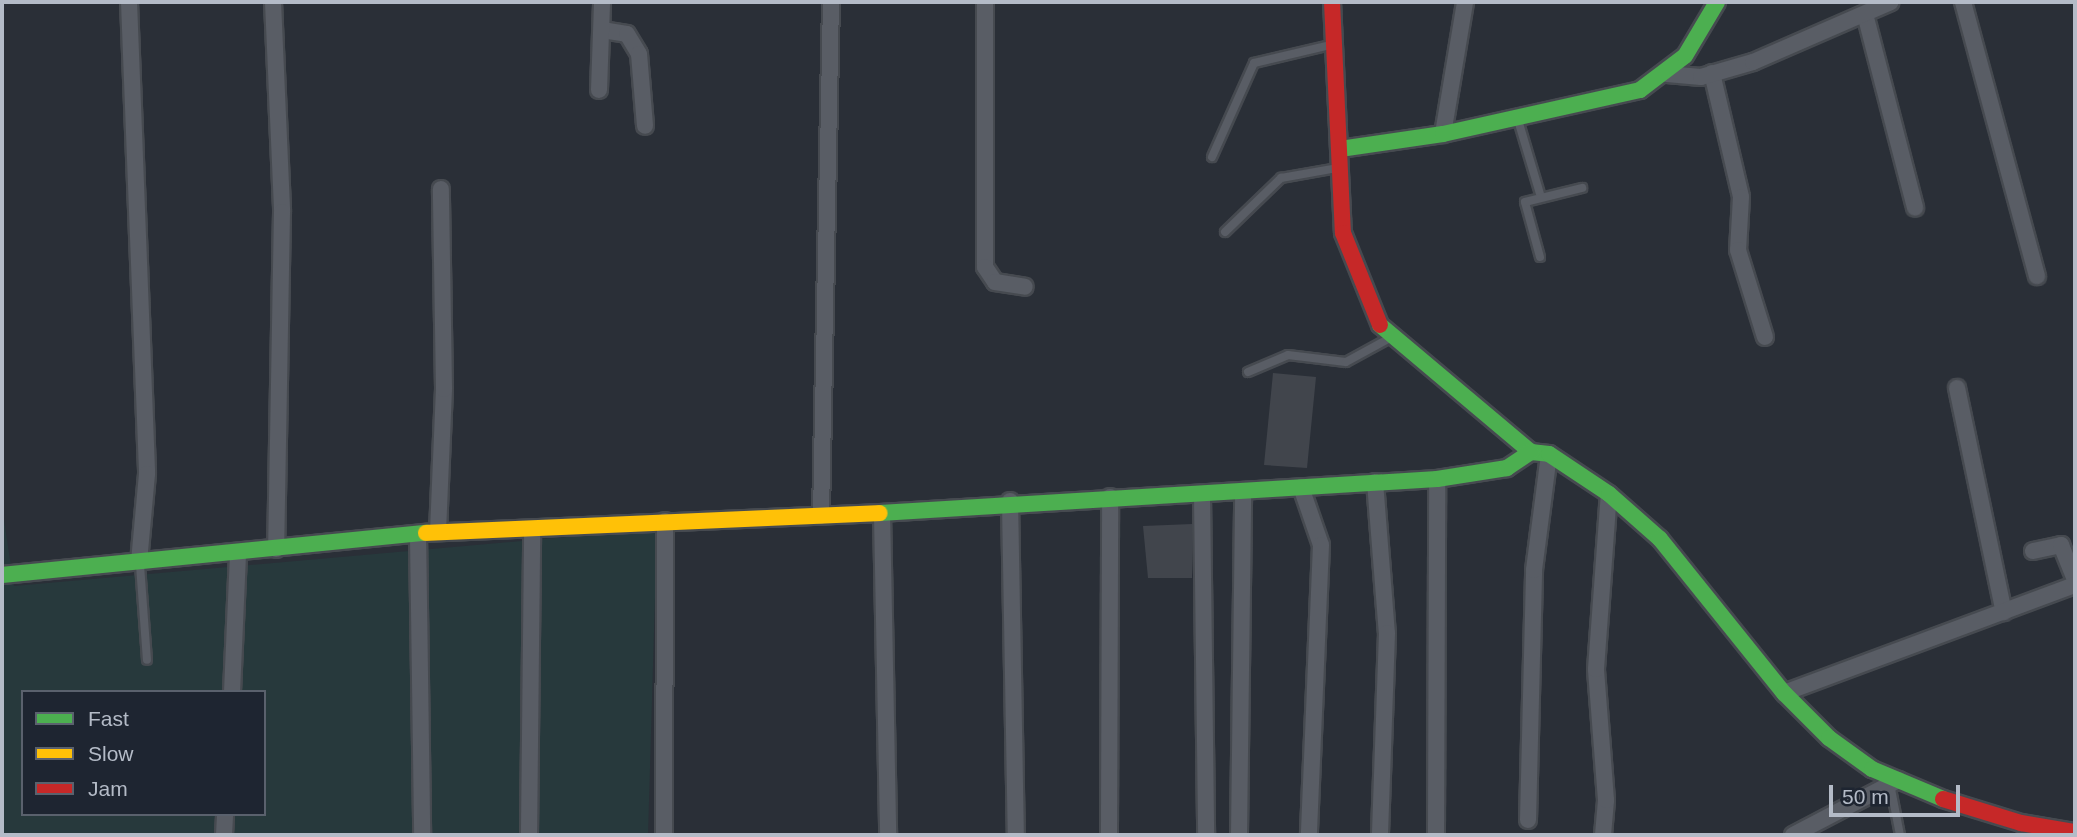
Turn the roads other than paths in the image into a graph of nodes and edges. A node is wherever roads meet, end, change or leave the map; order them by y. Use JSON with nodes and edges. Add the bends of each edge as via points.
{"nodes":[{"id":1,"x":129,"y":2,"type":"edge"},
{"id":2,"x":273,"y":2,"type":"edge"},
{"id":3,"x":602,"y":2,"type":"edge"},
{"id":4,"x":831,"y":2,"type":"edge"},
{"id":5,"x":985,"y":2,"type":"edge"},
{"id":6,"x":1332,"y":2,"type":"edge"},
{"id":7,"x":1465,"y":2,"type":"edge"},
{"id":8,"x":1717,"y":2,"type":"edge"},
{"id":9,"x":1891,"y":2,"type":"edge"},
{"id":10,"x":1963,"y":2,"type":"edge"},
{"id":11,"x":1865,"y":14,"type":"junction"},
{"id":12,"x":602,"y":30,"type":"junction"},
{"id":13,"x":1334,"y":44,"type":"junction"},
{"id":14,"x":1667,"y":74,"type":"junction"},
{"id":15,"x":1712,"y":74,"type":"junction"},
{"id":16,"x":599,"y":90,"type":"dead end"},
{"id":17,"x":1517,"y":118,"type":"junction"},
{"id":18,"x":645,"y":126,"type":"dead end"},
{"id":19,"x":1443,"y":134,"type":"junction"},
{"id":20,"x":1340,"y":149,"type":"junction"},
{"id":21,"x":1212,"y":157,"type":"dead end"},
{"id":22,"x":1340,"y":168,"type":"junction"},
{"id":23,"x":1582,"y":188,"type":"dead end"},
{"id":24,"x":441,"y":189,"type":"dead end"},
{"id":25,"x":1540,"y":194,"type":"junction"},
{"id":26,"x":1915,"y":208,"type":"dead end"},
{"id":27,"x":1225,"y":232,"type":"dead end"},
{"id":28,"x":1540,"y":257,"type":"dead end"},
{"id":29,"x":2037,"y":276,"type":"dead end"},
{"id":30,"x":1025,"y":287,"type":"dead end"},
{"id":31,"x":1393,"y":337,"type":"junction"},
{"id":32,"x":1765,"y":337,"type":"dead end"},
{"id":33,"x":1248,"y":372,"type":"dead end"},
{"id":34,"x":1957,"y":388,"type":"dead end"},
{"id":35,"x":1531,"y":452,"type":"junction"},
{"id":36,"x":1549,"y":454,"type":"junction"},
{"id":37,"x":1437,"y":479,"type":"junction"},
{"id":38,"x":1375,"y":482,"type":"junction"},
{"id":39,"x":1301,"y":487,"type":"junction"},
{"id":40,"x":1242,"y":492,"type":"junction"},
{"id":41,"x":1609,"y":494,"type":"junction"},
{"id":42,"x":1202,"y":495,"type":"junction"},
{"id":43,"x":1110,"y":497,"type":"junction"},
{"id":44,"x":1010,"y":501,"type":"junction"},
{"id":45,"x":883,"y":513,"type":"junction"},
{"id":46,"x":821,"y":516,"type":"junction"},
{"id":47,"x":665,"y":521,"type":"junction"},
{"id":48,"x":532,"y":530,"type":"junction"},
{"id":49,"x":438,"y":532,"type":"junction"},
{"id":50,"x":418,"y":534,"type":"junction"},
{"id":51,"x":276,"y":549,"type":"junction"},
{"id":52,"x":2033,"y":551,"type":"dead end"},
{"id":53,"x":238,"y":552,"type":"junction"},
{"id":54,"x":139,"y":562,"type":"junction"},
{"id":55,"x":2,"y":575,"type":"edge"},
{"id":56,"x":2075,"y":582,"type":"edge"},
{"id":57,"x":2004,"y":611,"type":"junction"},
{"id":58,"x":147,"y":660,"type":"dead end"},
{"id":59,"x":232,"y":690,"type":"edge"},
{"id":60,"x":1784,"y":693,"type":"junction"},
{"id":61,"x":1894,"y":782,"type":"junction"},
{"id":62,"x":225,"y":816,"type":"edge"},
{"id":63,"x":1528,"y":820,"type":"dead end"},
{"id":64,"x":2075,"y":832,"type":"edge"},
{"id":65,"x":224,"y":835,"type":"edge"},
{"id":66,"x":422,"y":835,"type":"edge"},
{"id":67,"x":529,"y":835,"type":"edge"},
{"id":68,"x":664,"y":835,"type":"edge"},
{"id":69,"x":888,"y":835,"type":"edge"},
{"id":70,"x":1016,"y":835,"type":"edge"},
{"id":71,"x":1109,"y":835,"type":"edge"},
{"id":72,"x":1206,"y":835,"type":"edge"},
{"id":73,"x":1239,"y":835,"type":"edge"},
{"id":74,"x":1310,"y":835,"type":"edge"},
{"id":75,"x":1380,"y":835,"type":"edge"},
{"id":76,"x":1436,"y":835,"type":"edge"},
{"id":77,"x":1603,"y":835,"type":"edge"},
{"id":78,"x":1793,"y":835,"type":"edge"},
{"id":79,"x":1900,"y":835,"type":"edge"}],
"edges":[{"from":1,"to":54,"type":"street","via":[[147,474]]},
{"from":2,"to":51,"type":"street","via":[[282,212]]},
{"from":3,"to":12,"type":"street"},
{"from":4,"to":46,"type":"street"},
{"from":5,"to":30,"type":"street","via":[[985,267],[995,282]]},
{"from":6,"to":13,"type":"street"},
{"from":7,"to":19,"type":"street"},
{"from":8,"to":14,"type":"street","via":[[1685,56]]},
{"from":9,"to":11,"type":"street"},
{"from":10,"to":29,"type":"street"},
{"from":11,"to":15,"type":"street"},
{"from":11,"to":26,"type":"street"},
{"from":12,"to":16,"type":"street"},
{"from":12,"to":18,"type":"street","via":[[627,34],[639,54]]},
{"from":13,"to":20,"type":"street"},
{"from":13,"to":21,"type":"lane","via":[[1254,63]]},
{"from":14,"to":15,"type":"street"},
{"from":14,"to":17,"type":"street","via":[[1640,90]]},
{"from":15,"to":32,"type":"street","via":[[1741,197],[1738,250]]},
{"from":17,"to":19,"type":"street"},
{"from":17,"to":25,"type":"lane"},
{"from":19,"to":20,"type":"street"},
{"from":20,"to":22,"type":"street"},
{"from":22,"to":27,"type":"lane","via":[[1281,178]]},
{"from":22,"to":31,"type":"street","via":[[1343,233],[1379,324]]},
{"from":23,"to":25,"type":"lane"},
{"from":24,"to":49,"type":"street","via":[[444,389]]},
{"from":25,"to":28,"type":"lane","via":[[1529,197],[1524,209]]},
{"from":31,"to":33,"type":"lane","via":[[1346,362],[1288,355]]},
{"from":31,"to":35,"type":"street"},
{"from":34,"to":57,"type":"street"},
{"from":35,"to":36,"type":"street"},
{"from":35,"to":37,"type":"street","via":[[1507,468]]},
{"from":36,"to":41,"type":"street"},
{"from":36,"to":63,"type":"street","via":[[1534,570]]},
{"from":37,"to":38,"type":"street"},
{"from":37,"to":76,"type":"street"},
{"from":38,"to":39,"type":"street"},
{"from":38,"to":75,"type":"street","via":[[1387,633]]},
{"from":39,"to":40,"type":"street"},
{"from":39,"to":74,"type":"street","via":[[1321,545]]},
{"from":40,"to":42,"type":"street"},
{"from":40,"to":73,"type":"street"},
{"from":41,"to":60,"type":"street","via":[[1660,539]]},
{"from":41,"to":77,"type":"street","via":[[1596,669],[1606,800]]},
{"from":42,"to":43,"type":"street"},
{"from":42,"to":72,"type":"street"},
{"from":43,"to":44,"type":"street"},
{"from":43,"to":71,"type":"street"},
{"from":44,"to":45,"type":"street"},
{"from":44,"to":70,"type":"street"},
{"from":45,"to":46,"type":"street"},
{"from":45,"to":69,"type":"street"},
{"from":46,"to":47,"type":"street"},
{"from":47,"to":48,"type":"street"},
{"from":47,"to":68,"type":"street"},
{"from":48,"to":49,"type":"street"},
{"from":48,"to":67,"type":"street"},
{"from":49,"to":50,"type":"street"},
{"from":50,"to":51,"type":"street"},
{"from":50,"to":66,"type":"street"},
{"from":51,"to":53,"type":"street"},
{"from":52,"to":56,"type":"street","via":[[2061,545]]},
{"from":53,"to":54,"type":"street"},
{"from":53,"to":59,"type":"street"},
{"from":54,"to":55,"type":"street"},
{"from":54,"to":58,"type":"lane"},
{"from":56,"to":57,"type":"street"},
{"from":57,"to":60,"type":"street"},
{"from":60,"to":61,"type":"street","via":[[1829,738]]},
{"from":61,"to":64,"type":"street","via":[[2021,823]]},
{"from":61,"to":78,"type":"street"},
{"from":61,"to":79,"type":"lane"},
{"from":62,"to":65,"type":"street"}]}
